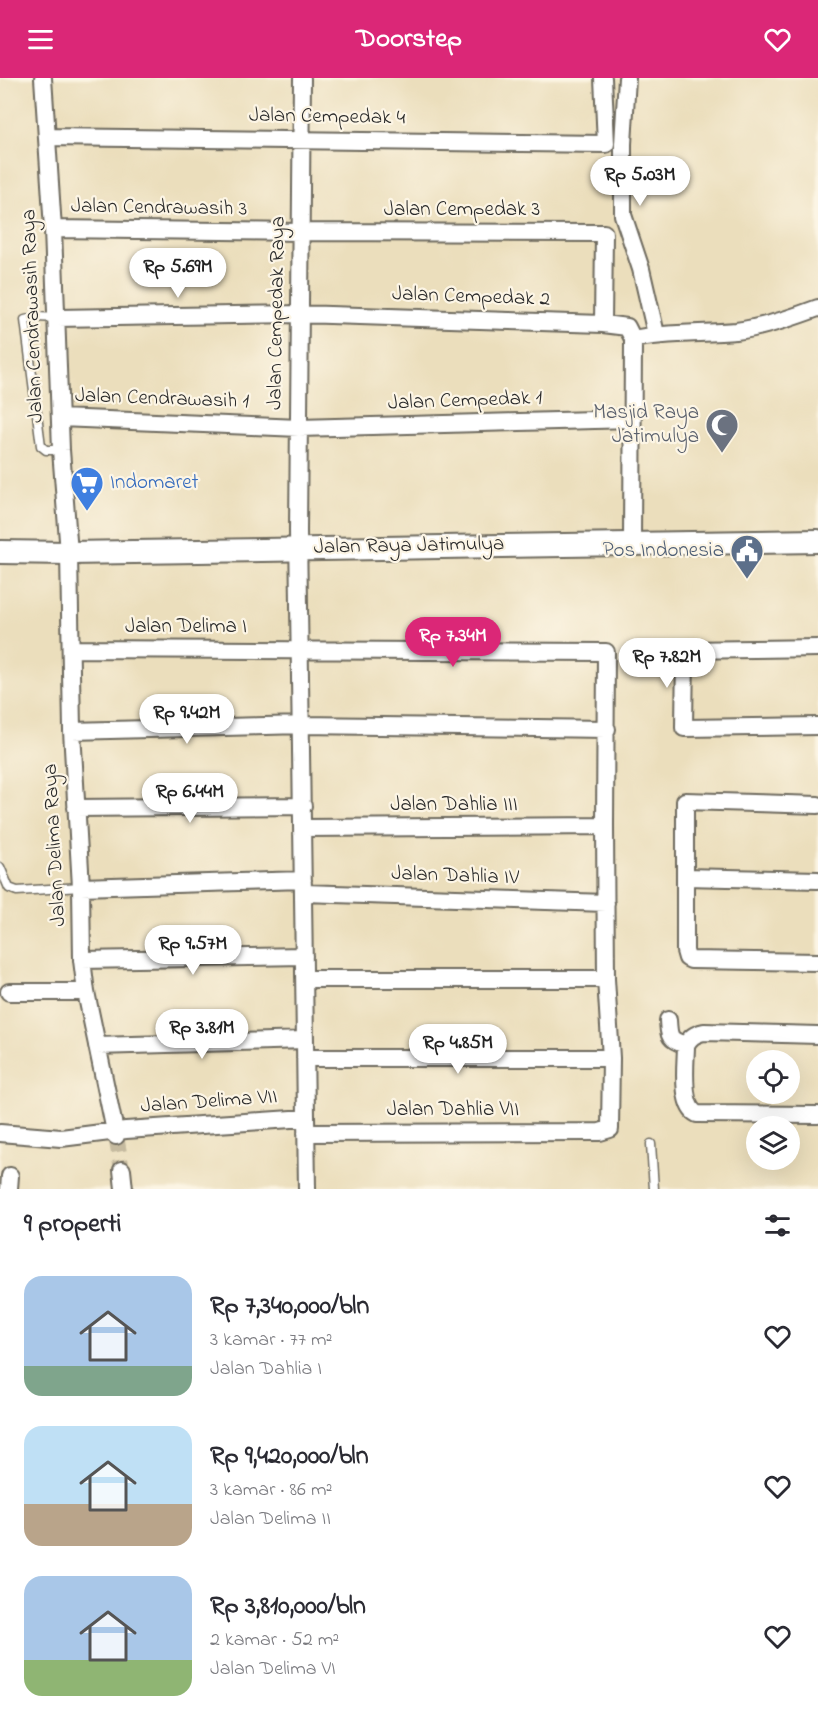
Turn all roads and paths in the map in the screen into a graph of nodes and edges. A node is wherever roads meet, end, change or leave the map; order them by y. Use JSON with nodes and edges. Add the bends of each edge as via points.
{"nodes":[{"id":1,"x":43,"y":78,"type":"edge"},
{"id":2,"x":302,"y":78,"type":"edge"},
{"id":3,"x":603,"y":78,"type":"edge"},
{"id":4,"x":627,"y":78,"type":"edge"},
{"id":5,"x":48,"y":137,"type":"junction"},
{"id":6,"x":302,"y":139,"type":"junction"},
{"id":7,"x":53,"y":229,"type":"junction"},
{"id":8,"x":301,"y":232,"type":"junction"},
{"id":9,"x":818,"y":308,"type":"edge"},
{"id":10,"x":300,"y":314,"type":"junction"},
{"id":11,"x":57,"y":318,"type":"junction"},
{"id":12,"x":603,"y":324,"type":"junction"},
{"id":13,"x":656,"y":334,"type":"junction"},
{"id":14,"x":633,"y":339,"type":"junction"},
{"id":15,"x":60,"y":418,"type":"junction"},
{"id":16,"x":632,"y":419,"type":"junction"},
{"id":17,"x":299,"y":428,"type":"junction"},
{"id":18,"x":61,"y":450,"type":"junction"},
{"id":19,"x":818,"y":541,"type":"edge"},
{"id":20,"x":632,"y":543,"type":"junction"},
{"id":21,"x":298,"y":548,"type":"junction"},
{"id":22,"x":0,"y":552,"type":"edge"},
{"id":23,"x":69,"y":553,"type":"junction"},
{"id":24,"x":818,"y":648,"type":"edge"},
{"id":25,"x":71,"y":649,"type":"junction"},
{"id":26,"x":301,"y":650,"type":"junction"},
{"id":27,"x":302,"y":725,"type":"junction"},
{"id":28,"x":818,"y":726,"type":"edge"},
{"id":29,"x":607,"y":729,"type":"junction"},
{"id":30,"x":72,"y":731,"type":"junction"},
{"id":31,"x":818,"y":805,"type":"edge"},
{"id":32,"x":303,"y":806,"type":"junction"},
{"id":33,"x":76,"y":807,"type":"junction"},
{"id":34,"x":605,"y":826,"type":"junction"},
{"id":35,"x":303,"y":828,"type":"junction"},
{"id":36,"x":0,"y":867,"type":"edge"},
{"id":37,"x":686,"y":877,"type":"junction"},
{"id":38,"x":818,"y":880,"type":"edge"},
{"id":39,"x":81,"y":887,"type":"junction"},
{"id":40,"x":304,"y":887,"type":"junction"},
{"id":41,"x":606,"y":903,"type":"junction"},
{"id":42,"x":304,"y":957,"type":"junction"},
{"id":43,"x":82,"y":960,"type":"junction"},
{"id":44,"x":818,"y":962,"type":"edge"},
{"id":45,"x":305,"y":979,"type":"junction"},
{"id":46,"x":606,"y":979,"type":"junction"},
{"id":47,"x":9,"y":992,"type":"dead end"},
{"id":48,"x":86,"y":992,"type":"junction"},
{"id":49,"x":668,"y":1020,"type":"dead end"},
{"id":50,"x":818,"y":1035,"type":"edge"},
{"id":51,"x":686,"y":1045,"type":"junction"},
{"id":52,"x":97,"y":1046,"type":"junction"},
{"id":53,"x":305,"y":1049,"type":"junction"},
{"id":54,"x":611,"y":1058,"type":"junction"},
{"id":55,"x":818,"y":1115,"type":"edge"},
{"id":56,"x":306,"y":1125,"type":"junction"},
{"id":57,"x":0,"y":1133,"type":"edge"},
{"id":58,"x":116,"y":1134,"type":"junction"},
{"id":59,"x":651,"y":1144,"type":"dead end"},
{"id":60,"x":122,"y":1170,"type":"tunnel mouth"},
{"id":61,"x":124,"y":1189,"type":"edge"},
{"id":62,"x":307,"y":1189,"type":"edge"},
{"id":63,"x":654,"y":1189,"type":"edge"}],
"edges":[{"from":1,"to":5,"type":"street","name":"Jalan Cendrawasih Raya"},
{"from":2,"to":6,"type":"street","name":"Jalan Cempedak Raya"},
{"from":3,"to":6,"type":"street","name":"Jalan Cempedak 4","via":[[606,144]]},
{"from":4,"to":13,"type":"street","via":[[623,215]]},
{"from":5,"to":6,"type":"street","name":"Jalan Cempedak 4"},
{"from":5,"to":7,"type":"street","name":"Jalan Cendrawasih Raya"},
{"from":6,"to":8,"type":"street","name":"Jalan Cempedak Raya"},
{"from":7,"to":8,"type":"street","name":"Jalan Cendrawasih 3"},
{"from":7,"to":11,"type":"street","name":"Jalan Cendrawasih Raya"},
{"from":8,"to":10,"type":"street","name":"Jalan Cempedak Raya"},
{"from":8,"to":12,"type":"street","name":"Jalan Cempedak 3","via":[[604,233]]},
{"from":9,"to":13,"type":"street","via":[[739,330]]},
{"from":10,"to":11,"type":"street","name":"Jalan Cempedak 2"},
{"from":10,"to":12,"type":"street","name":"Jalan Cempedak 2"},
{"from":10,"to":17,"type":"street","name":"Jalan Cempedak Raya"},
{"from":11,"to":15,"type":"street","name":"Jalan Cendrawasih Raya"},
{"from":11,"to":18,"type":"lane","via":[[25,320],[41,446]]},
{"from":12,"to":14,"type":"street","name":"Jalan Cempedak 2","via":[[627,327]]},
{"from":13,"to":14,"type":"street"},
{"from":14,"to":16,"type":"street"},
{"from":15,"to":17,"type":"street","name":"Jalan Cendrawasih 1"},
{"from":15,"to":18,"type":"street","name":"Jalan Cendrawasih Raya"},
{"from":16,"to":17,"type":"street","name":"Jalan Cempedak 1"},
{"from":16,"to":20,"type":"street"},
{"from":17,"to":21,"type":"street","name":"Jalan Cempedak Raya"},
{"from":18,"to":23,"type":"street","name":"Jalan Cendrawasih Raya"},
{"from":19,"to":20,"type":"main road","name":"Jalan Raya Jatimulya"},
{"from":20,"to":21,"type":"main road","name":"Jalan Raya Jatimulya"},
{"from":21,"to":23,"type":"main road","name":"Jalan Raya Jatimulya"},
{"from":21,"to":26,"type":"street","name":"Jalan Cempedak Raya"},
{"from":22,"to":23,"type":"main road","name":"Jalan Raya Jatimulya"},
{"from":23,"to":25,"type":"street","name":"Jalan Delima Raya"},
{"from":24,"to":28,"type":"street","via":[[685,650],[684,728]]},
{"from":25,"to":26,"type":"street","name":"Jalan Delima I"},
{"from":25,"to":30,"type":"street","name":"Jalan Delima Raya"},
{"from":26,"to":27,"type":"street","name":"Jalan Cempedak Raya"},
{"from":26,"to":29,"type":"street","name":"Jalan Delima I","via":[[606,652]]},
{"from":27,"to":29,"type":"street"},
{"from":27,"to":30,"type":"street"},
{"from":27,"to":32,"type":"street","name":"Jalan Cempedak Raya"},
{"from":29,"to":34,"type":"street"},
{"from":30,"to":33,"type":"street","name":"Jalan Delima Raya"},
{"from":31,"to":37,"type":"street","via":[[685,801]]},
{"from":32,"to":33,"type":"street"},
{"from":32,"to":35,"type":"street","name":"Jalan Cempedak Raya"},
{"from":33,"to":39,"type":"street","name":"Jalan Delima Raya"},
{"from":34,"to":35,"type":"street","name":"Jalan Dahlia III"},
{"from":34,"to":41,"type":"street"},
{"from":35,"to":40,"type":"street","name":"Jalan Cempedak Raya"},
{"from":36,"to":39,"type":"lane","via":[[9,888],[17,891]]},
{"from":37,"to":38,"type":"street"},
{"from":37,"to":44,"type":"street","via":[[687,958]]},
{"from":39,"to":40,"type":"street","name":"Jalan Dahlia IV"},
{"from":39,"to":43,"type":"street","name":"Jalan Delima Raya"},
{"from":40,"to":41,"type":"street","name":"Jalan Dahlia IV"},
{"from":40,"to":42,"type":"street","name":"Jalan Cempedak Raya"},
{"from":41,"to":46,"type":"street"},
{"from":42,"to":43,"type":"street"},
{"from":42,"to":45,"type":"street","name":"Jalan Cempedak Raya"},
{"from":43,"to":48,"type":"street","name":"Jalan Delima Raya"},
{"from":45,"to":46,"type":"street"},
{"from":45,"to":53,"type":"street","name":"Jalan Cempedak Raya"},
{"from":46,"to":54,"type":"street"},
{"from":47,"to":48,"type":"street"},
{"from":48,"to":52,"type":"street","name":"Jalan Delima Raya"},
{"from":49,"to":51,"type":"street","via":[[670,1036]]},
{"from":50,"to":51,"type":"street","via":[[704,1032],[689,1039]]},
{"from":51,"to":55,"type":"street","via":[[686,1096],[689,1107],[697,1114]]},
{"from":52,"to":53,"type":"street"},
{"from":52,"to":58,"type":"street","name":"Jalan Delima Raya"},
{"from":53,"to":54,"type":"street"},
{"from":53,"to":56,"type":"street","name":"Jalan Cempedak Raya"},
{"from":54,"to":56,"type":"street","name":"Jalan Dahlia VII","via":[[611,1124],[610,1129],[600,1132]]},
{"from":56,"to":58,"type":"street","name":"Jalan Delima VII"},
{"from":56,"to":62,"type":"street","name":"Jalan Cempedak Raya"},
{"from":57,"to":58,"type":"street","name":"Jalan Delima VII","via":[[61,1138]]},
{"from":59,"to":63,"type":"lane"},
{"from":60,"to":61,"type":"street"}]}
